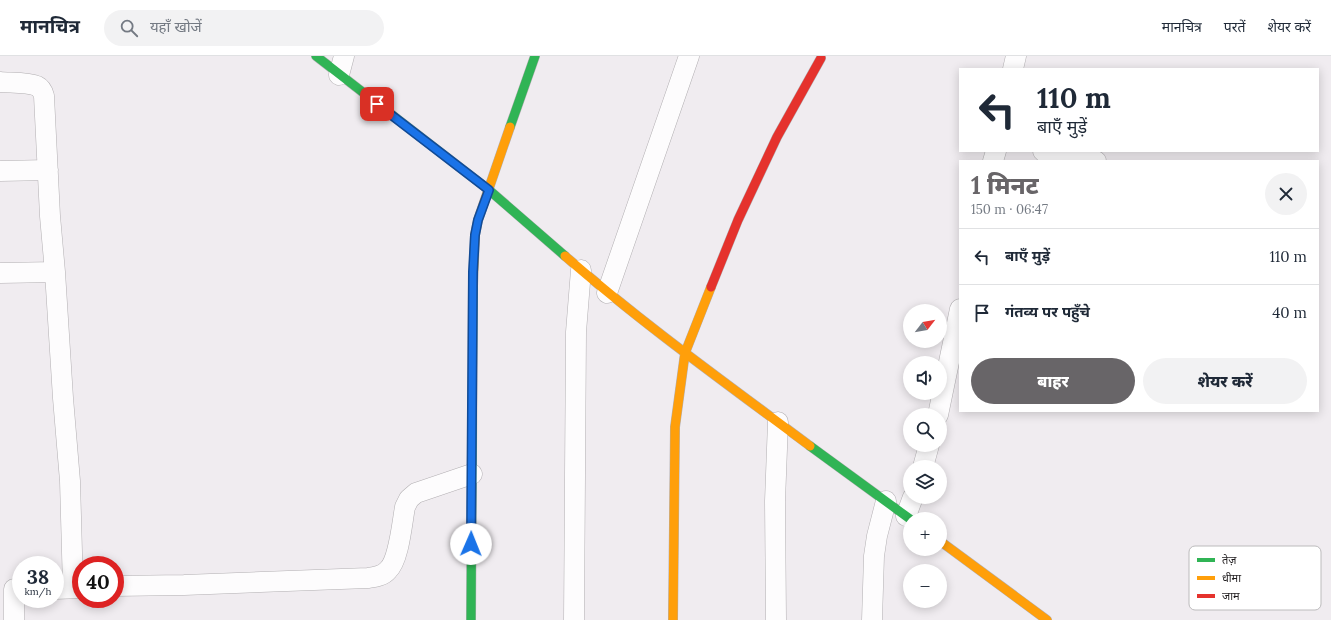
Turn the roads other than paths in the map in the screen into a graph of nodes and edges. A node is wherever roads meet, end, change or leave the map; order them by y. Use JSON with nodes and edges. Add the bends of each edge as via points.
{"nodes":[{"id":1,"x":316,"y":56,"type":"edge"},
{"id":2,"x":344,"y":56,"type":"edge"},
{"id":3,"x":535,"y":56,"type":"edge"},
{"id":4,"x":689,"y":56,"type":"edge"},
{"id":5,"x":1016,"y":56,"type":"edge"},
{"id":6,"x":821,"y":58,"type":"dead end"},
{"id":7,"x":1013,"y":68,"type":"edge"},
{"id":8,"x":339,"y":75,"type":"junction"},
{"id":9,"x":0,"y":82,"type":"edge"},
{"id":10,"x":1048,"y":152,"type":"edge"},
{"id":11,"x":1091,"y":160,"type":"edge"},
{"id":12,"x":48,"y":170,"type":"junction"},
{"id":13,"x":0,"y":171,"type":"edge"},
{"id":14,"x":489,"y":190,"type":"junction"},
{"id":15,"x":581,"y":270,"type":"junction"},
{"id":16,"x":55,"y":272,"type":"junction"},
{"id":17,"x":0,"y":273,"type":"edge"},
{"id":18,"x":608,"y":293,"type":"junction"},
{"id":19,"x":959,"y":314,"type":"edge"},
{"id":20,"x":685,"y":353,"type":"junction"},
{"id":21,"x":939,"y":408,"type":"edge"},
{"id":22,"x":778,"y":422,"type":"junction"},
{"id":23,"x":472,"y":474,"type":"junction"},
{"id":24,"x":886,"y":501,"type":"junction"},
{"id":25,"x":903,"y":514,"type":"edge"},
{"id":26,"x":947,"y":546,"type":"edge"},
{"id":27,"x":124,"y":586,"type":"edge"},
{"id":28,"x":70,"y":588,"type":"edge"},
{"id":29,"x":13,"y":608,"type":"edge"},
{"id":30,"x":14,"y":620,"type":"edge"},
{"id":31,"x":471,"y":620,"type":"edge"},
{"id":32,"x":574,"y":620,"type":"edge"},
{"id":33,"x":673,"y":620,"type":"edge"},
{"id":34,"x":776,"y":620,"type":"edge"},
{"id":35,"x":872,"y":620,"type":"edge"},
{"id":36,"x":1047,"y":620,"type":"edge"}],
"edges":[{"from":1,"to":8,"type":"street"},
{"from":2,"to":8,"type":"street"},
{"from":3,"to":14,"type":"street"},
{"from":4,"to":18,"type":"street"},
{"from":5,"to":7,"type":"street"},
{"from":6,"to":20,"type":"street","via":[[777,137],[738,220]]},
{"from":8,"to":14,"type":"street"},
{"from":9,"to":12,"type":"street","via":[[30,84],[42,90]]},
{"from":10,"to":11,"type":"street"},
{"from":12,"to":13,"type":"street"},
{"from":12,"to":16,"type":"street"},
{"from":14,"to":15,"type":"street"},
{"from":14,"to":23,"type":"street","via":[[477,227],[473,272]]},
{"from":15,"to":18,"type":"street"},
{"from":15,"to":32,"type":"street","via":[[576,332]]},
{"from":16,"to":17,"type":"street"},
{"from":16,"to":28,"type":"street","via":[[70,481]]},
{"from":18,"to":20,"type":"street"},
{"from":19,"to":21,"type":"street"},
{"from":20,"to":22,"type":"street"},
{"from":20,"to":33,"type":"street","via":[[675,427]]},
{"from":22,"to":24,"type":"street"},
{"from":22,"to":34,"type":"street","via":[[775,501]]},
{"from":23,"to":27,"type":"street","via":[[416,493],[410,499],[405,507],[394,563],[388,571],[379,576]]},
{"from":23,"to":31,"type":"street"},
{"from":24,"to":25,"type":"street"},
{"from":24,"to":35,"type":"street","via":[[874,556]]},
{"from":26,"to":36,"type":"street"},
{"from":29,"to":30,"type":"street"}]}
